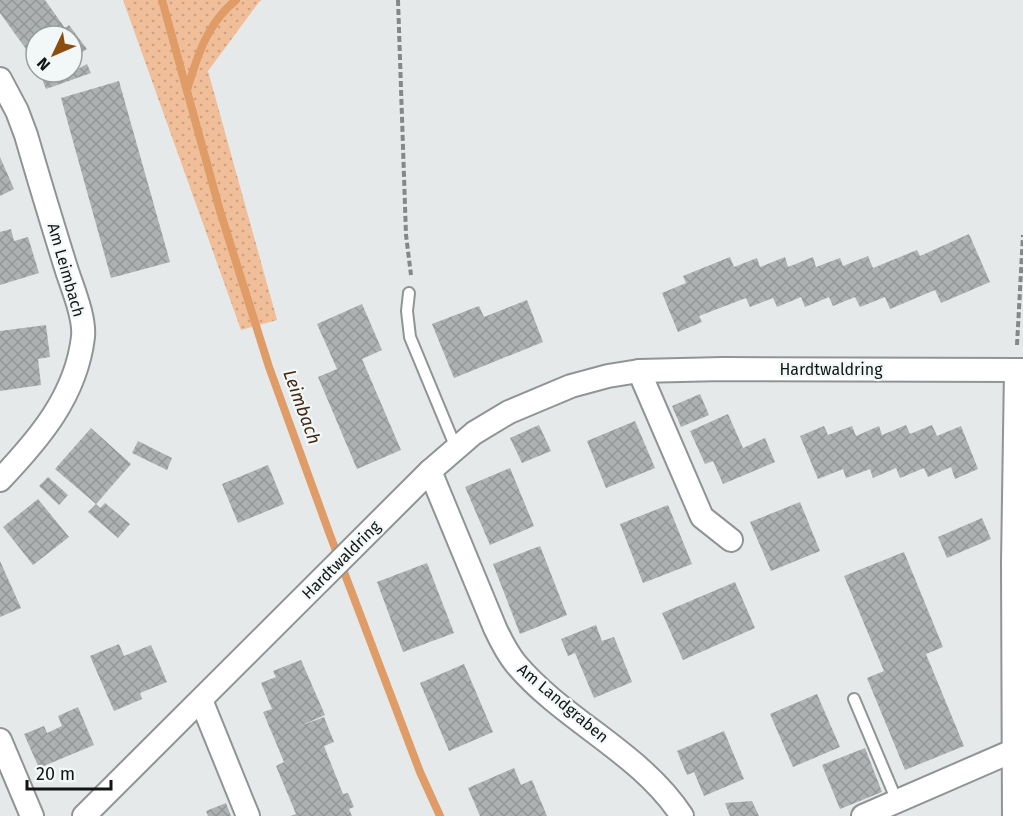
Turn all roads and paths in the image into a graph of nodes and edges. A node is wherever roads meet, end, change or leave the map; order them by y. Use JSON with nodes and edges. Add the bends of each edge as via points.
{"nodes":[{"id":1,"x":398,"y":0,"type":"edge"},
{"id":2,"x":0,"y":79,"type":"edge"},
{"id":3,"x":1023,"y":236,"type":"edge"},
{"id":4,"x":409,"y":294,"type":"joint"},
{"id":5,"x":1019,"y":370,"type":"edge"},
{"id":6,"x":639,"y":371,"type":"junction"},
{"id":7,"x":456,"y":448,"type":"junction"},
{"id":8,"x":430,"y":471,"type":"junction"},
{"id":9,"x":0,"y":480,"type":"edge"},
{"id":10,"x":730,"y":540,"type":"dead end"},
{"id":11,"x":854,"y":699,"type":"dead end"},
{"id":12,"x":201,"y":700,"type":"junction"},
{"id":13,"x":0,"y":740,"type":"edge"},
{"id":14,"x":1015,"y":750,"type":"junction"},
{"id":15,"x":897,"y":801,"type":"junction"},
{"id":16,"x":32,"y":816,"type":"edge"},
{"id":17,"x":84,"y":816,"type":"edge"},
{"id":18,"x":248,"y":816,"type":"edge"},
{"id":19,"x":682,"y":816,"type":"edge"},
{"id":20,"x":863,"y":816,"type":"edge"},
{"id":21,"x":1014,"y":816,"type":"edge"}],
"edges":[{"from":1,"to":4,"type":"path"},
{"from":2,"to":9,"type":"street","name":"Am Leimbach","via":[[26,135],[83,334],[73,380],[64,399],[50,422]]},
{"from":3,"to":5,"type":"path"},
{"from":4,"to":7,"type":"lane","via":[[410,337]]},
{"from":5,"to":6,"type":"street","name":"Hardtwaldring"},
{"from":5,"to":14,"type":"street"},
{"from":6,"to":7,"type":"street","name":"Hardtwaldring","via":[[589,380],[523,405]]},
{"from":6,"to":10,"type":"street","via":[[702,517]]},
{"from":7,"to":8,"type":"street","name":"Hardtwaldring"},
{"from":8,"to":12,"type":"street","name":"Hardtwaldring"},
{"from":8,"to":19,"type":"street","name":"Am Landgraben","via":[[495,628],[515,663],[626,756]]},
{"from":11,"to":15,"type":"lane"},
{"from":12,"to":17,"type":"street","name":"Hardtwaldring"},
{"from":12,"to":18,"type":"street"},
{"from":13,"to":16,"type":"street"},
{"from":14,"to":15,"type":"street"},
{"from":14,"to":21,"type":"street"},
{"from":15,"to":20,"type":"street"}]}
